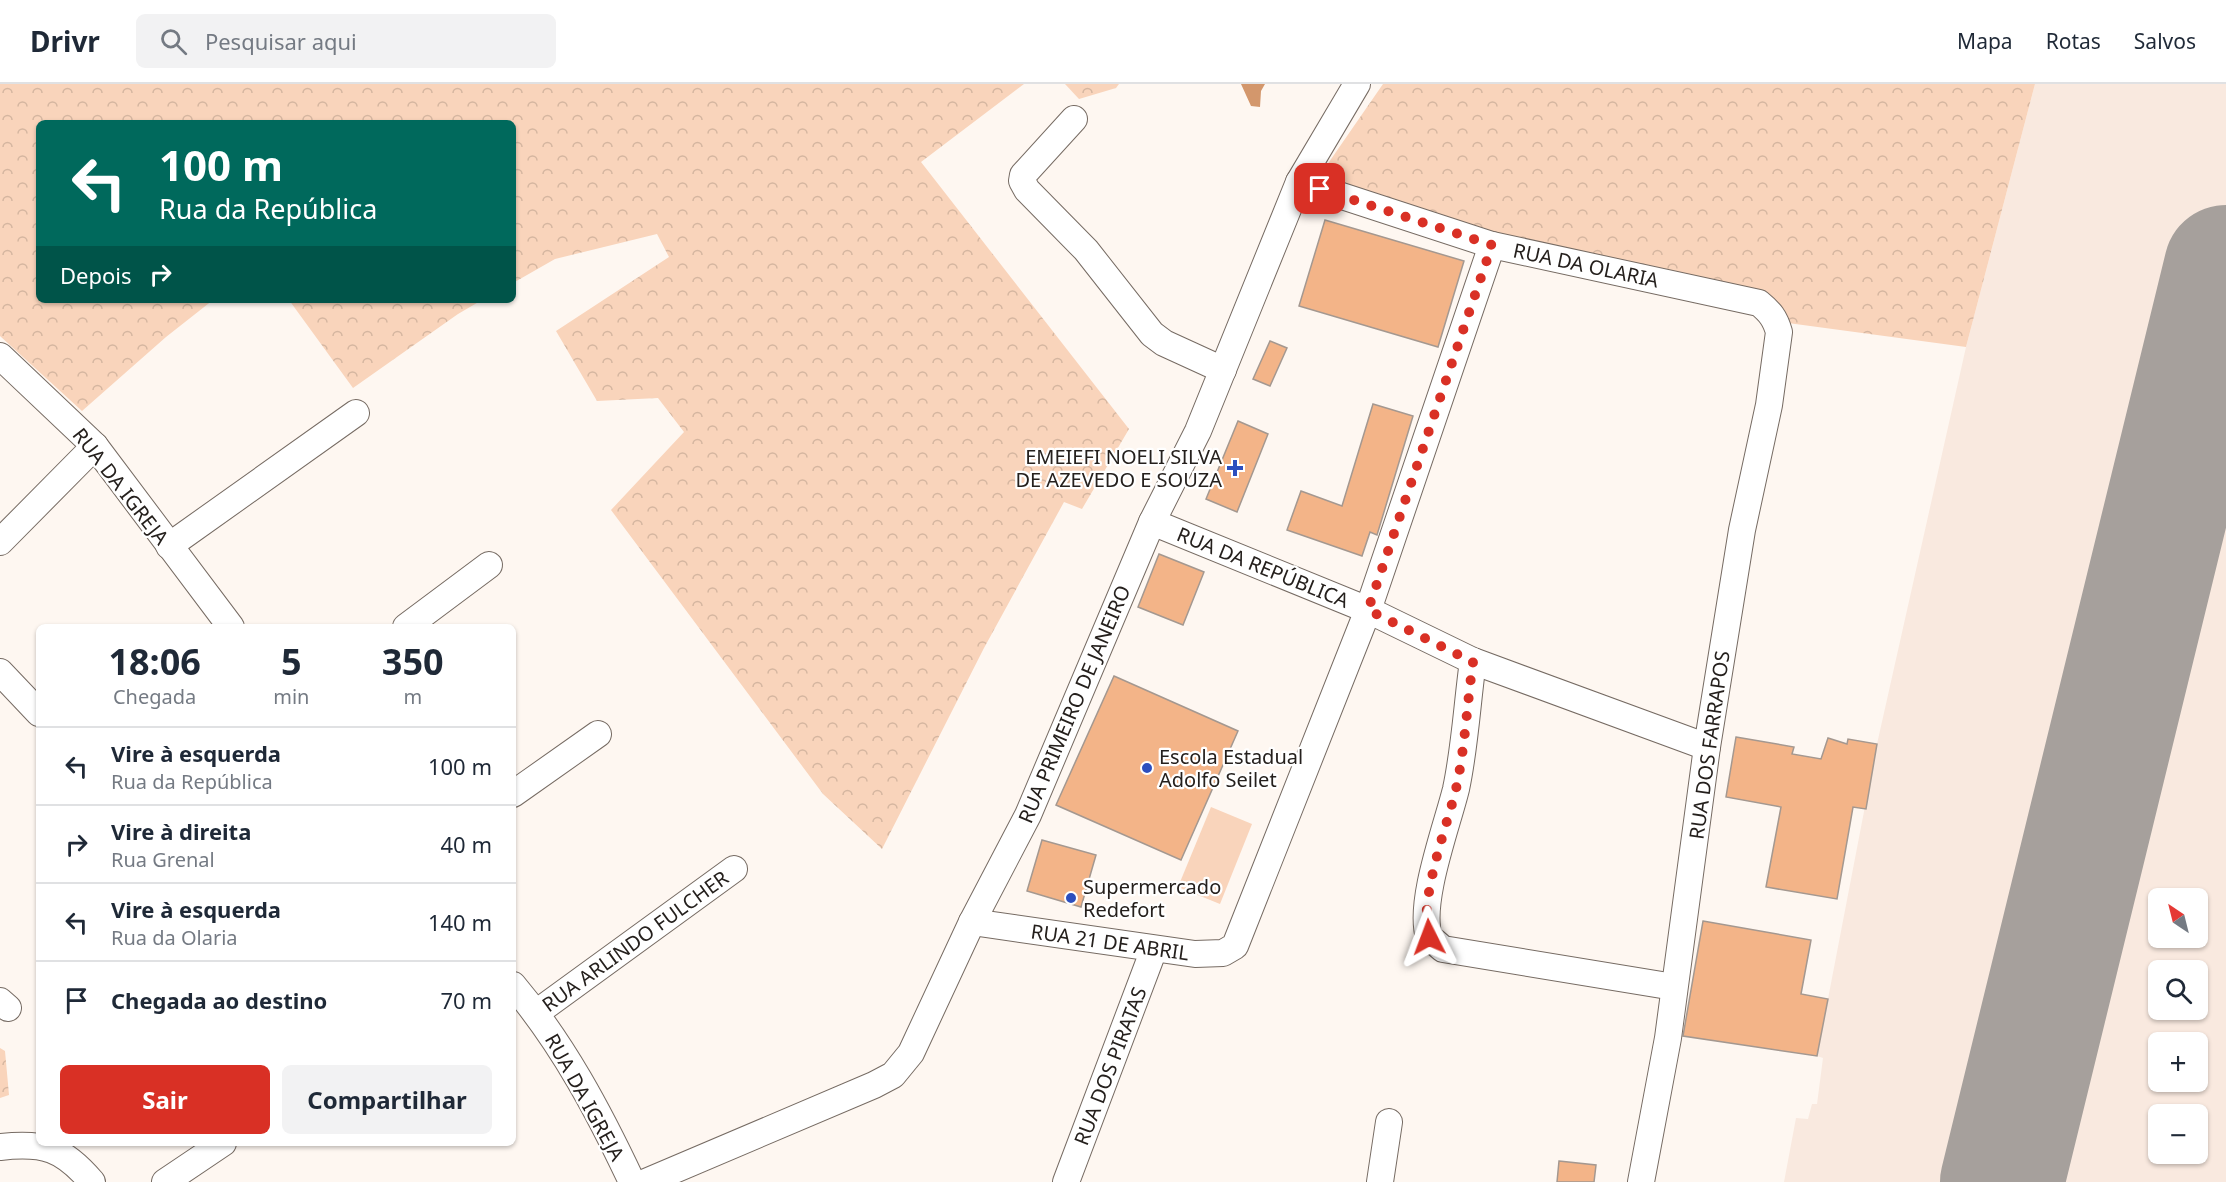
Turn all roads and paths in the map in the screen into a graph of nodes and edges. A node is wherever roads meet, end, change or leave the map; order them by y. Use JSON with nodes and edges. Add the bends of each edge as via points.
{"nodes":[{"id":1,"x":1358,"y":84,"type":"edge"},
{"id":2,"x":1074,"y":118,"type":"dead end"},
{"id":3,"x":1299,"y":182,"type":"junction"},
{"id":4,"x":1492,"y":245,"type":"junction"},
{"id":5,"x":1770,"y":311,"type":"joint"},
{"id":6,"x":0,"y":356,"type":"edge"},
{"id":7,"x":1223,"y":370,"type":"junction"},
{"id":8,"x":356,"y":413,"type":"dead end"},
{"id":9,"x":95,"y":446,"type":"junction"},
{"id":10,"x":1152,"y":522,"type":"junction"},
{"id":11,"x":0,"y":542,"type":"edge"},
{"id":12,"x":169,"y":546,"type":"junction"},
{"id":13,"x":489,"y":565,"type":"dead end"},
{"id":14,"x":1368,"y":610,"type":"junction"},
{"id":15,"x":229,"y":624,"type":"edge"},
{"id":16,"x":410,"y":624,"type":"edge"},
{"id":17,"x":1473,"y":662,"type":"junction"},
{"id":18,"x":0,"y":672,"type":"edge"},
{"id":19,"x":36,"y":710,"type":"edge"},
{"id":20,"x":598,"y":734,"type":"dead end"},
{"id":21,"x":1707,"y":747,"type":"junction"},
{"id":22,"x":516,"y":792,"type":"edge"},
{"id":23,"x":734,"y":869,"type":"dead end"},
{"id":24,"x":972,"y":922,"type":"junction"},
{"id":25,"x":1154,"y":949,"type":"junction"},
{"id":26,"x":1674,"y":987,"type":"junction"},
{"id":27,"x":516,"y":989,"type":"edge"},
{"id":28,"x":536,"y":1012,"type":"junction"},
{"id":29,"x":1389,"y":1122,"type":"dead end"},
{"id":30,"x":36,"y":1146,"type":"edge"},
{"id":31,"x":38,"y":1146,"type":"edge"},
{"id":32,"x":219,"y":1146,"type":"edge"},
{"id":33,"x":0,"y":1147,"type":"edge"},
{"id":34,"x":93,"y":1182,"type":"edge"},
{"id":35,"x":165,"y":1182,"type":"edge"},
{"id":36,"x":632,"y":1182,"type":"edge"},
{"id":37,"x":646,"y":1182,"type":"edge"},
{"id":38,"x":1066,"y":1182,"type":"edge"},
{"id":39,"x":1380,"y":1182,"type":"edge"},
{"id":40,"x":1641,"y":1182,"type":"edge"}],
"edges":[{"from":1,"to":3,"type":"street","name":"RUA PRIMEIRO DE JANEIRO"},
{"from":2,"to":7,"type":"street","via":[[1023,175],[1027,190],[1086,250],[1152,334],[1164,344]]},
{"from":3,"to":4,"type":"street","name":"RUA DA OLARIA"},
{"from":3,"to":7,"type":"street","name":"RUA PRIMEIRO DE JANEIRO"},
{"from":4,"to":5,"type":"street","name":"RUA DA OLARIA","via":[[1740,298]]},
{"from":4,"to":14,"type":"street"},
{"from":5,"to":21,"type":"street","name":"RUA DOS FARRAPOS","via":[[1779,332],[1769,405],[1742,530]]},
{"from":6,"to":9,"type":"street","name":"RUA DA IGREJA"},
{"from":7,"to":10,"type":"street","name":"RUA PRIMEIRO DE JANEIRO","via":[[1198,431]]},
{"from":8,"to":12,"type":"street"},
{"from":9,"to":11,"type":"street"},
{"from":9,"to":12,"type":"street","name":"RUA DA IGREJA"},
{"from":10,"to":14,"type":"street","name":"RUA DA REPÚBLICA"},
{"from":10,"to":24,"type":"street","name":"RUA PRIMEIRO DE JANEIRO","via":[[1028,815]]},
{"from":12,"to":15,"type":"street","name":"RUA DA IGREJA"},
{"from":13,"to":16,"type":"street"},
{"from":14,"to":17,"type":"street","name":"RUA DA REPÚBLICA"},
{"from":14,"to":25,"type":"street","name":"RUA 21 DE ABRIL","via":[[1233,948],[1223,953]]},
{"from":17,"to":21,"type":"street","name":"RUA DA REPÚBLICA"},
{"from":17,"to":26,"type":"street","via":[[1456,788],[1427,912],[1429,937],[1443,949]]},
{"from":18,"to":19,"type":"street"},
{"from":20,"to":22,"type":"street"},
{"from":21,"to":26,"type":"street","name":"RUA DOS FARRAPOS"},
{"from":23,"to":28,"type":"street","name":"RUA ARLINDO FULCHER"},
{"from":24,"to":25,"type":"street","name":"RUA 21 DE ABRIL"},
{"from":24,"to":37,"type":"street","name":"RUA PRIMEIRO DE JANEIRO","via":[[911,1053],[893,1075]]},
{"from":25,"to":38,"type":"street","name":"RUA DOS PIRATAS"},
{"from":26,"to":40,"type":"street","name":"RUA DOS FARRAPOS"},
{"from":27,"to":28,"type":"street","name":"RUA DA IGREJA"},
{"from":28,"to":36,"type":"street","name":"RUA DA IGREJA","via":[[574,1069]]},
{"from":29,"to":39,"type":"street"},
{"from":30,"to":33,"type":"street"},
{"from":31,"to":34,"type":"street","via":[[66,1155]]},
{"from":32,"to":35,"type":"street"}]}
